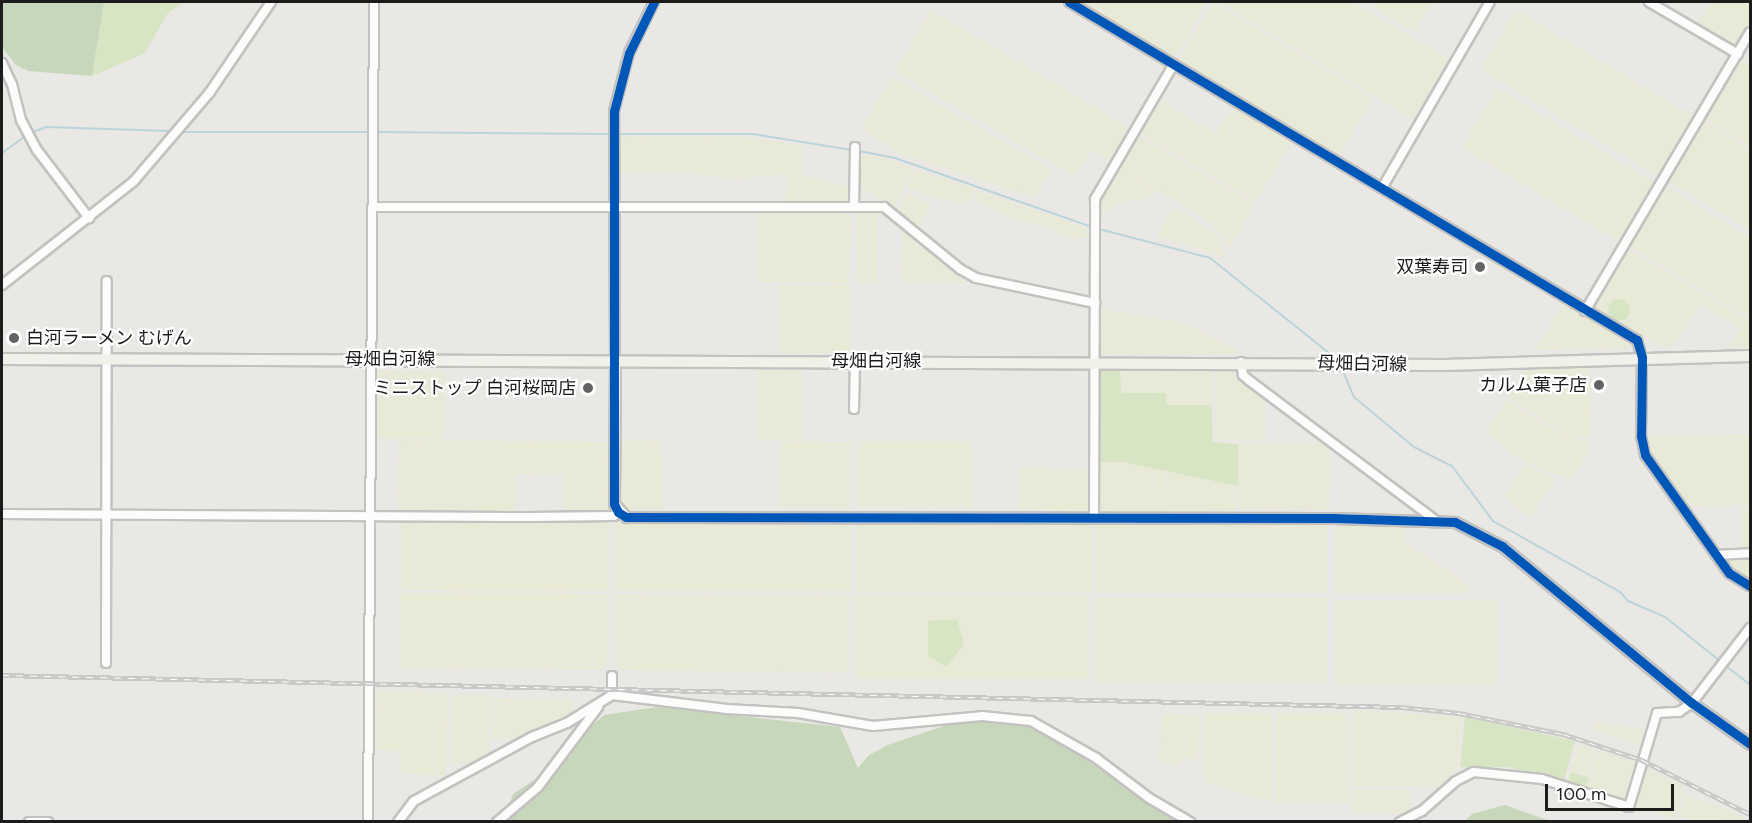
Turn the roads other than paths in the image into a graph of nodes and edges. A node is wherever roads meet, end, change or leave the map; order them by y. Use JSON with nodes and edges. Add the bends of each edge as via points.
{"nodes":[{"id":1,"x":271,"y":2,"type":"edge"},
{"id":2,"x":374,"y":2,"type":"edge"},
{"id":3,"x":654,"y":2,"type":"edge"},
{"id":4,"x":1069,"y":2,"type":"edge"},
{"id":5,"x":1490,"y":2,"type":"edge"},
{"id":6,"x":1649,"y":2,"type":"edge"},
{"id":7,"x":1750,"y":32,"type":"edge"},
{"id":8,"x":1738,"y":54,"type":"junction"},
{"id":9,"x":2,"y":63,"type":"edge"},
{"id":10,"x":1174,"y":64,"type":"junction"},
{"id":11,"x":855,"y":147,"type":"dead end"},
{"id":12,"x":1382,"y":188,"type":"junction"},
{"id":13,"x":615,"y":206,"type":"junction"},
{"id":14,"x":374,"y":207,"type":"junction"},
{"id":15,"x":854,"y":207,"type":"junction"},
{"id":16,"x":89,"y":218,"type":"junction"},
{"id":17,"x":108,"y":281,"type":"dead end"},
{"id":18,"x":2,"y":285,"type":"edge"},
{"id":19,"x":1095,"y":303,"type":"junction"},
{"id":20,"x":1586,"y":311,"type":"junction"},
{"id":21,"x":1750,"y":356,"type":"edge"},
{"id":22,"x":1642,"y":357,"type":"junction"},
{"id":23,"x":2,"y":359,"type":"edge"},
{"id":24,"x":107,"y":359,"type":"junction"},
{"id":25,"x":371,"y":359,"type":"junction"},
{"id":26,"x":615,"y":360,"type":"junction"},
{"id":27,"x":855,"y":361,"type":"junction"},
{"id":28,"x":1242,"y":362,"type":"junction"},
{"id":29,"x":1096,"y":364,"type":"junction"},
{"id":30,"x":854,"y":409,"type":"dead end"},
{"id":31,"x":618,"y":512,"type":"junction"},
{"id":32,"x":2,"y":514,"type":"edge"},
{"id":33,"x":106,"y":515,"type":"junction"},
{"id":34,"x":371,"y":516,"type":"junction"},
{"id":35,"x":1094,"y":518,"type":"junction"},
{"id":36,"x":1434,"y":519,"type":"junction"},
{"id":37,"x":1750,"y":553,"type":"edge"},
{"id":38,"x":1716,"y":555,"type":"junction"},
{"id":39,"x":1750,"y":586,"type":"edge"},
{"id":40,"x":1750,"y":628,"type":"edge"},
{"id":41,"x":106,"y":663,"type":"dead end"},
{"id":42,"x":612,"y":676,"type":"dead end"},
{"id":43,"x":612,"y":695,"type":"junction"},
{"id":44,"x":1692,"y":703,"type":"junction"},
{"id":45,"x":600,"y":704,"type":"junction"},
{"id":46,"x":1750,"y":744,"type":"edge"},
{"id":47,"x":29,"y":822,"type":"edge"},
{"id":48,"x":48,"y":822,"type":"edge"},
{"id":49,"x":368,"y":822,"type":"edge"},
{"id":50,"x":398,"y":822,"type":"edge"},
{"id":51,"x":497,"y":822,"type":"edge"},
{"id":52,"x":1190,"y":822,"type":"edge"},
{"id":53,"x":1401,"y":822,"type":"edge"}],
"edges":[{"from":1,"to":16,"type":"street","via":[[210,92],[134,181]]},
{"from":2,"to":14,"type":"street"},
{"from":3,"to":13,"type":"street","via":[[629,53],[614,111]]},
{"from":4,"to":10,"type":"street"},
{"from":5,"to":12,"type":"street"},
{"from":6,"to":8,"type":"street"},
{"from":7,"to":8,"type":"street"},
{"from":8,"to":20,"type":"street"},
{"from":9,"to":16,"type":"street","via":[[21,120],[38,150]]},
{"from":10,"to":12,"type":"street"},
{"from":10,"to":19,"type":"street","via":[[1095,199]]},
{"from":11,"to":15,"type":"street"},
{"from":12,"to":20,"type":"street"},
{"from":13,"to":14,"type":"street"},
{"from":13,"to":15,"type":"street"},
{"from":13,"to":26,"type":"street"},
{"from":14,"to":25,"type":"street"},
{"from":15,"to":19,"type":"street","via":[[887,208],[976,278]]},
{"from":16,"to":18,"type":"street"},
{"from":17,"to":24,"type":"street"},
{"from":19,"to":29,"type":"street"},
{"from":20,"to":22,"type":"street","via":[[1637,340]]},
{"from":21,"to":22,"type":"main road","name":"母畑白河線"},
{"from":22,"to":28,"type":"main road","name":"母畑白河線","via":[[1445,365]]},
{"from":22,"to":38,"type":"street","via":[[1641,436],[1645,456]]},
{"from":23,"to":24,"type":"main road","name":"母畑白河線"},
{"from":24,"to":25,"type":"main road","name":"母畑白河線"},
{"from":24,"to":33,"type":"street"},
{"from":25,"to":26,"type":"main road","name":"母畑白河線"},
{"from":25,"to":34,"type":"street"},
{"from":26,"to":27,"type":"main road","name":"母畑白河線"},
{"from":26,"to":31,"type":"street","via":[[614,504]]},
{"from":27,"to":29,"type":"main road","name":"母畑白河線"},
{"from":27,"to":30,"type":"street"},
{"from":28,"to":29,"type":"main road","name":"母畑白河線"},
{"from":28,"to":36,"type":"street","via":[[1243,375]]},
{"from":29,"to":35,"type":"street"},
{"from":31,"to":34,"type":"street","via":[[614,516]]},
{"from":31,"to":35,"type":"street","via":[[626,517]]},
{"from":32,"to":33,"type":"street"},
{"from":33,"to":34,"type":"street"},
{"from":33,"to":41,"type":"street"},
{"from":34,"to":49,"type":"street"},
{"from":35,"to":36,"type":"street"},
{"from":36,"to":44,"type":"street","via":[[1472,529],[1502,546]]},
{"from":37,"to":38,"type":"street"},
{"from":38,"to":39,"type":"street","via":[[1729,573]]},
{"from":40,"to":44,"type":"street"},
{"from":42,"to":43,"type":"street"},
{"from":43,"to":45,"type":"street"},
{"from":43,"to":52,"type":"street","via":[[727,710],[798,713],[873,726],[982,716],[1031,722],[1087,752],[1149,798]]},
{"from":44,"to":46,"type":"street"},
{"from":44,"to":53,"type":"street","via":[[1679,712],[1658,712],[1629,807],[1542,779],[1474,772]]},
{"from":45,"to":50,"type":"street","via":[[414,801]]},
{"from":45,"to":51,"type":"street","via":[[538,788]]},
{"from":47,"to":48,"type":"street"}]}
